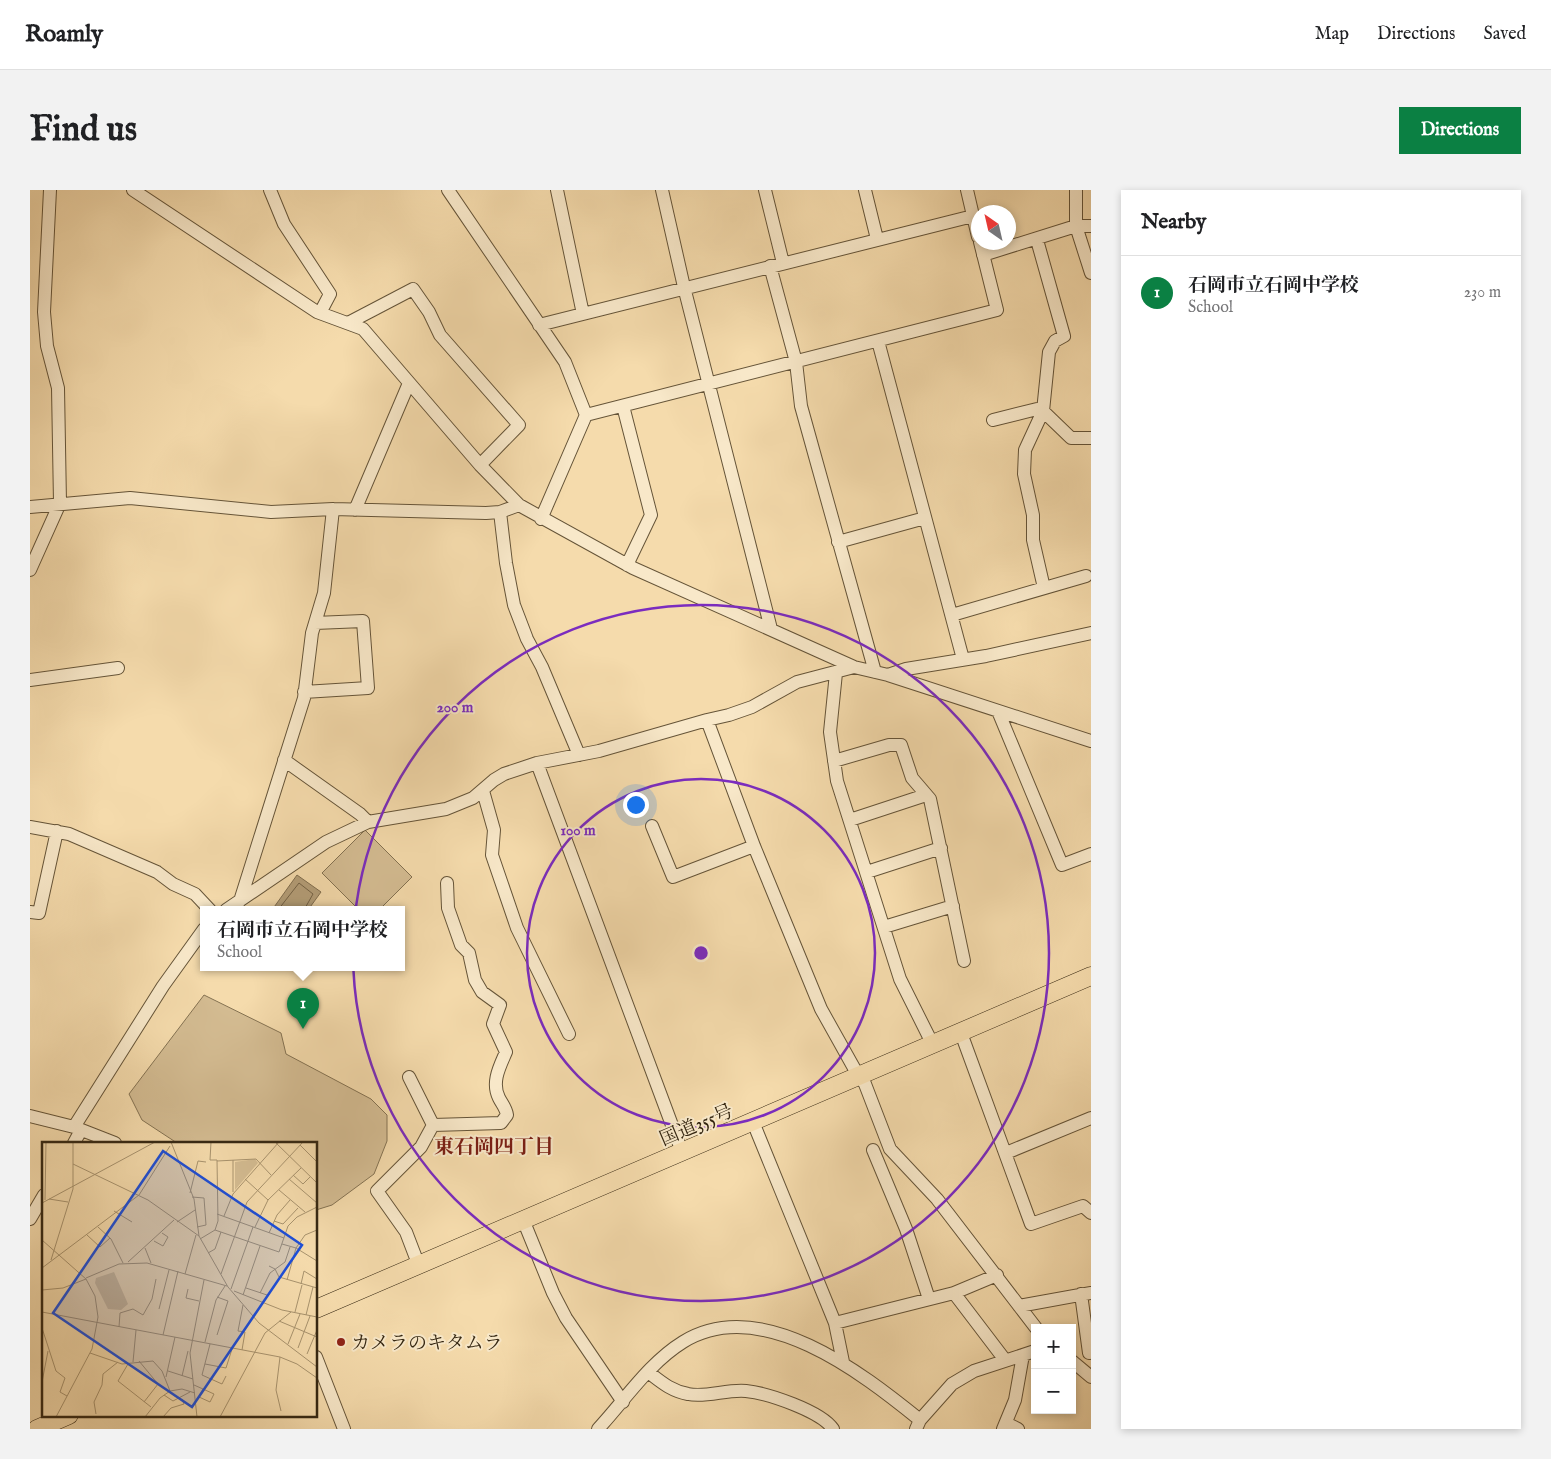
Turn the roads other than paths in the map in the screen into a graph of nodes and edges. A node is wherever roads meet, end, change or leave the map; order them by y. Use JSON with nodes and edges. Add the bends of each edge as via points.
{"nodes":[{"id":1,"x":50,"y":190,"type":"edge"},
{"id":2,"x":133,"y":190,"type":"edge"},
{"id":3,"x":270,"y":190,"type":"edge"},
{"id":4,"x":448,"y":190,"type":"edge"},
{"id":5,"x":557,"y":190,"type":"edge"},
{"id":6,"x":662,"y":190,"type":"edge"},
{"id":7,"x":765,"y":190,"type":"edge"},
{"id":8,"x":865,"y":190,"type":"edge"},
{"id":9,"x":967,"y":190,"type":"edge"},
{"id":10,"x":1076,"y":190,"type":"edge"},
{"id":11,"x":971,"y":207,"type":"edge"},
{"id":12,"x":971,"y":217,"type":"edge"},
{"id":13,"x":1076,"y":226,"type":"junction"},
{"id":14,"x":1091,"y":226,"type":"edge"},
{"id":15,"x":878,"y":240,"type":"junction"},
{"id":16,"x":1037,"y":240,"type":"junction"},
{"id":17,"x":1016,"y":243,"type":"edge"},
{"id":18,"x":981,"y":250,"type":"edge"},
{"id":19,"x":783,"y":263,"type":"junction"},
{"id":20,"x":770,"y":266,"type":"junction"},
{"id":21,"x":1091,"y":272,"type":"edge"},
{"id":22,"x":684,"y":287,"type":"junction"},
{"id":23,"x":320,"y":313,"type":"junction"},
{"id":24,"x":583,"y":314,"type":"junction"},
{"id":25,"x":348,"y":323,"type":"junction"},
{"id":26,"x":539,"y":324,"type":"junction"},
{"id":27,"x":878,"y":341,"type":"junction"},
{"id":28,"x":796,"y":362,"type":"junction"},
{"id":29,"x":409,"y":383,"type":"junction"},
{"id":30,"x":709,"y":383,"type":"junction"},
{"id":31,"x":623,"y":406,"type":"junction"},
{"id":32,"x":1043,"y":411,"type":"junction"},
{"id":33,"x":586,"y":415,"type":"junction"},
{"id":34,"x":994,"y":420,"type":"dead end"},
{"id":35,"x":1091,"y":438,"type":"edge"},
{"id":36,"x":480,"y":465,"type":"junction"},
{"id":37,"x":60,"y":503,"type":"junction"},
{"id":38,"x":519,"y":505,"type":"junction"},
{"id":39,"x":30,"y":507,"type":"edge"},
{"id":40,"x":333,"y":510,"type":"junction"},
{"id":41,"x":355,"y":510,"type":"junction"},
{"id":42,"x":500,"y":512,"type":"junction"},
{"id":43,"x":541,"y":518,"type":"junction"},
{"id":44,"x":925,"y":518,"type":"junction"},
{"id":45,"x":838,"y":542,"type":"junction"},
{"id":46,"x":627,"y":565,"type":"junction"},
{"id":47,"x":30,"y":570,"type":"edge"},
{"id":48,"x":1086,"y":576,"type":"dead end"},
{"id":49,"x":1044,"y":588,"type":"junction"},
{"id":50,"x":952,"y":615,"type":"junction"},
{"id":51,"x":315,"y":623,"type":"junction"},
{"id":52,"x":771,"y":629,"type":"junction"},
{"id":53,"x":1091,"y":633,"type":"edge"},
{"id":54,"x":963,"y":659,"type":"junction"},
{"id":55,"x":118,"y":668,"type":"dead end"},
{"id":56,"x":854,"y":668,"type":"junction"},
{"id":57,"x":875,"y":672,"type":"junction"},
{"id":58,"x":836,"y":673,"type":"junction"},
{"id":59,"x":888,"y":675,"type":"junction"},
{"id":60,"x":30,"y":680,"type":"edge"},
{"id":61,"x":304,"y":692,"type":"junction"},
{"id":62,"x":998,"y":711,"type":"junction"},
{"id":63,"x":707,"y":720,"type":"junction"},
{"id":64,"x":1091,"y":741,"type":"edge"},
{"id":65,"x":580,"y":756,"type":"junction"},
{"id":66,"x":284,"y":760,"type":"junction"},
{"id":67,"x":834,"y":761,"type":"junction"},
{"id":68,"x":537,"y":763,"type":"junction"},
{"id":69,"x":483,"y":791,"type":"junction"},
{"id":70,"x":926,"y":795,"type":"junction"},
{"id":71,"x":850,"y":820,"type":"junction"},
{"id":72,"x":368,"y":822,"type":"junction"},
{"id":73,"x":652,"y":826,"type":"dead end"},
{"id":74,"x":30,"y":827,"type":"edge"},
{"id":75,"x":57,"y":831,"type":"junction"},
{"id":76,"x":754,"y":846,"type":"junction"},
{"id":77,"x":941,"y":848,"type":"junction"},
{"id":78,"x":1091,"y":854,"type":"edge"},
{"id":79,"x":866,"y":872,"type":"junction"},
{"id":80,"x":447,"y":883,"type":"dead end"},
{"id":81,"x":240,"y":901,"type":"junction"},
{"id":82,"x":206,"y":906,"type":"edge"},
{"id":83,"x":232,"y":906,"type":"edge"},
{"id":84,"x":953,"y":906,"type":"junction"},
{"id":85,"x":30,"y":912,"type":"edge"},
{"id":86,"x":884,"y":927,"type":"junction"},
{"id":87,"x":200,"y":935,"type":"edge"},
{"id":88,"x":964,"y":961,"type":"dead end"},
{"id":89,"x":1090,"y":978,"type":"edge"},
{"id":90,"x":961,"y":1033,"type":"junction"},
{"id":91,"x":569,"y":1034,"type":"dead end"},
{"id":92,"x":933,"y":1045,"type":"junction"},
{"id":93,"x":409,"y":1077,"type":"dead end"},
{"id":94,"x":859,"y":1077,"type":"junction"},
{"id":95,"x":30,"y":1116,"type":"edge"},
{"id":96,"x":1091,"y":1118,"type":"edge"},
{"id":97,"x":753,"y":1122,"type":"junction"},
{"id":98,"x":433,"y":1125,"type":"junction"},
{"id":99,"x":78,"y":1128,"type":"junction"},
{"id":100,"x":74,"y":1142,"type":"edge"},
{"id":101,"x":113,"y":1142,"type":"edge"},
{"id":102,"x":873,"y":1150,"type":"dead end"},
{"id":103,"x":682,"y":1152,"type":"junction"},
{"id":104,"x":1006,"y":1153,"type":"junction"},
{"id":105,"x":42,"y":1198,"type":"edge"},
{"id":106,"x":1091,"y":1214,"type":"edge"},
{"id":107,"x":30,"y":1219,"type":"edge"},
{"id":108,"x":524,"y":1222,"type":"junction"},
{"id":109,"x":419,"y":1266,"type":"junction"},
{"id":110,"x":997,"y":1275,"type":"junction"},
{"id":111,"x":954,"y":1293,"type":"junction"},
{"id":112,"x":1086,"y":1294,"type":"edge"},
{"id":113,"x":929,"y":1299,"type":"junction"},
{"id":114,"x":1019,"y":1306,"type":"junction"},
{"id":115,"x":318,"y":1308,"type":"edge"},
{"id":116,"x":835,"y":1323,"type":"junction"},
{"id":117,"x":1033,"y":1324,"type":"edge"},
{"id":118,"x":1091,"y":1352,"type":"edge"},
{"id":119,"x":1029,"y":1353,"type":"edge"},
{"id":120,"x":1005,"y":1360,"type":"junction"},
{"id":121,"x":318,"y":1362,"type":"edge"},
{"id":122,"x":843,"y":1362,"type":"junction"},
{"id":123,"x":1076,"y":1364,"type":"edge"},
{"id":124,"x":648,"y":1372,"type":"junction"},
{"id":125,"x":1091,"y":1377,"type":"edge"},
{"id":126,"x":623,"y":1402,"type":"junction"},
{"id":127,"x":67,"y":1416,"type":"edge"},
{"id":128,"x":918,"y":1425,"type":"edge"},
{"id":129,"x":1004,"y":1426,"type":"edge"},
{"id":130,"x":37,"y":1429,"type":"edge"},
{"id":131,"x":344,"y":1429,"type":"edge"},
{"id":132,"x":598,"y":1429,"type":"edge"},
{"id":133,"x":834,"y":1429,"type":"edge"},
{"id":134,"x":1018,"y":1429,"type":"edge"}],
"edges":[{"from":1,"to":37,"type":"street","via":[[44,312],[47,346],[58,388]]},
{"from":2,"to":23,"type":"street"},
{"from":3,"to":23,"type":"street","via":[[284,224],[330,294]]},
{"from":4,"to":26,"type":"street"},
{"from":5,"to":24,"type":"street"},
{"from":6,"to":22,"type":"street"},
{"from":7,"to":19,"type":"street"},
{"from":8,"to":15,"type":"street"},
{"from":9,"to":11,"type":"street"},
{"from":10,"to":13,"type":"street"},
{"from":12,"to":15,"type":"street"},
{"from":13,"to":14,"type":"street"},
{"from":13,"to":16,"type":"street"},
{"from":13,"to":21,"type":"street"},
{"from":15,"to":19,"type":"street"},
{"from":16,"to":17,"type":"street"},
{"from":16,"to":32,"type":"street","via":[[1064,336],[1055,341],[1049,352]]},
{"from":18,"to":27,"type":"street","via":[[997,310]]},
{"from":19,"to":20,"type":"street"},
{"from":20,"to":22,"type":"street"},
{"from":20,"to":28,"type":"street"},
{"from":22,"to":24,"type":"street"},
{"from":22,"to":30,"type":"street"},
{"from":23,"to":25,"type":"street"},
{"from":24,"to":26,"type":"street"},
{"from":25,"to":29,"type":"street","via":[[363,329]]},
{"from":25,"to":36,"type":"street","via":[[413,289],[440,335],[519,426]]},
{"from":26,"to":33,"type":"street","via":[[566,362]]},
{"from":27,"to":28,"type":"street"},
{"from":27,"to":44,"type":"street"},
{"from":28,"to":30,"type":"street"},
{"from":28,"to":45,"type":"street","via":[[801,406]]},
{"from":29,"to":36,"type":"street"},
{"from":29,"to":41,"type":"street"},
{"from":30,"to":31,"type":"street"},
{"from":30,"to":52,"type":"street"},
{"from":31,"to":33,"type":"street"},
{"from":31,"to":46,"type":"street","via":[[650,515]]},
{"from":32,"to":34,"type":"street","via":[[1028,409]]},
{"from":32,"to":35,"type":"street","via":[[1072,438]]},
{"from":32,"to":49,"type":"street","via":[[1025,450],[1024,474],[1033,516],[1033,540]]},
{"from":33,"to":43,"type":"street"},
{"from":36,"to":38,"type":"street"},
{"from":37,"to":39,"type":"street"},
{"from":37,"to":40,"type":"street","via":[[130,498],[271,512]]},
{"from":37,"to":47,"type":"street"},
{"from":38,"to":42,"type":"street"},
{"from":38,"to":43,"type":"street"},
{"from":40,"to":41,"type":"street"},
{"from":40,"to":51,"type":"street","via":[[324,594]]},
{"from":41,"to":42,"type":"street"},
{"from":42,"to":65,"type":"street","via":[[514,605]]},
{"from":43,"to":46,"type":"street"},
{"from":44,"to":45,"type":"street"},
{"from":44,"to":50,"type":"street"},
{"from":45,"to":57,"type":"street"},
{"from":46,"to":52,"type":"street"},
{"from":48,"to":49,"type":"street"},
{"from":49,"to":50,"type":"street"},
{"from":50,"to":54,"type":"street"},
{"from":51,"to":61,"type":"street"},
{"from":51,"to":61,"type":"street","via":[[363,621],[368,688]]},
{"from":52,"to":56,"type":"street"},
{"from":53,"to":54,"type":"street"},
{"from":54,"to":59,"type":"street"},
{"from":55,"to":60,"type":"street"},
{"from":56,"to":57,"type":"street"},
{"from":56,"to":58,"type":"street"},
{"from":57,"to":59,"type":"street"},
{"from":58,"to":63,"type":"street","via":[[796,682],[752,707]]},
{"from":58,"to":67,"type":"street","via":[[830,732]]},
{"from":59,"to":62,"type":"street"},
{"from":61,"to":66,"type":"street"},
{"from":62,"to":64,"type":"street"},
{"from":62,"to":78,"type":"street","via":[[1062,865]]},
{"from":63,"to":65,"type":"street"},
{"from":63,"to":76,"type":"street"},
{"from":65,"to":68,"type":"street"},
{"from":66,"to":72,"type":"street"},
{"from":66,"to":81,"type":"street"},
{"from":67,"to":70,"type":"street","via":[[888,745],[902,745],[912,778]]},
{"from":67,"to":71,"type":"street"},
{"from":68,"to":69,"type":"street","via":[[504,774]]},
{"from":68,"to":103,"type":"street"},
{"from":69,"to":72,"type":"street","via":[[446,809]]},
{"from":69,"to":91,"type":"street","via":[[494,830],[492,855],[516,928]]},
{"from":70,"to":71,"type":"street"},
{"from":70,"to":77,"type":"street","via":[[930,799]]},
{"from":71,"to":79,"type":"street"},
{"from":72,"to":81,"type":"street","via":[[326,842]]},
{"from":73,"to":76,"type":"street","via":[[673,877]]},
{"from":74,"to":75,"type":"street"},
{"from":75,"to":82,"type":"street","via":[[157,872],[195,894]]},
{"from":75,"to":85,"type":"street","via":[[39,913]]},
{"from":76,"to":94,"type":"street","via":[[822,1009]]},
{"from":77,"to":79,"type":"street"},
{"from":77,"to":84,"type":"street"},
{"from":79,"to":86,"type":"street"},
{"from":80,"to":98,"type":"street","via":[[448,908],[461,945],[469,953],[475,980],[482,992],[500,1005],[493,1024],[506,1052],[495,1081],[507,1115],[501,1123]]},
{"from":81,"to":83,"type":"street"},
{"from":84,"to":86,"type":"street"},
{"from":84,"to":88,"type":"street"},
{"from":86,"to":92,"type":"street","via":[[904,986]]},
{"from":87,"to":99,"type":"street","via":[[163,986]]},
{"from":89,"to":90,"type":"highway","name":"国道355号"},
{"from":90,"to":92,"type":"highway","name":"国道355号"},
{"from":90,"to":104,"type":"street"},
{"from":92,"to":94,"type":"highway","name":"国道355号"},
{"from":93,"to":98,"type":"street"},
{"from":94,"to":97,"type":"highway","name":"国道355号"},
{"from":94,"to":110,"type":"street","via":[[865,1084],[890,1149],[938,1199]]},
{"from":95,"to":99,"type":"street"},
{"from":96,"to":104,"type":"street"},
{"from":97,"to":103,"type":"highway","name":"国道355号"},
{"from":97,"to":116,"type":"street"},
{"from":98,"to":109,"type":"street","via":[[421,1147],[377,1191],[406,1232]]},
{"from":99,"to":100,"type":"street"},
{"from":99,"to":101,"type":"street"},
{"from":102,"to":113,"type":"street","via":[[906,1229]]},
{"from":103,"to":108,"type":"highway","name":"国道355号"},
{"from":104,"to":106,"type":"street","via":[[1031,1224],[1084,1206]]},
{"from":105,"to":107,"type":"street"},
{"from":108,"to":109,"type":"highway","name":"国道355号"},
{"from":108,"to":126,"type":"street","via":[[566,1318]]},
{"from":109,"to":115,"type":"highway","name":"国道355号"},
{"from":110,"to":111,"type":"street"},
{"from":110,"to":114,"type":"street"},
{"from":111,"to":113,"type":"street"},
{"from":111,"to":120,"type":"street"},
{"from":112,"to":114,"type":"street"},
{"from":112,"to":118,"type":"street","via":[[1088,1353]]},
{"from":113,"to":116,"type":"street"},
{"from":114,"to":117,"type":"street"},
{"from":116,"to":122,"type":"street"},
{"from":119,"to":120,"type":"street"},
{"from":119,"to":129,"type":"street"},
{"from":120,"to":128,"type":"street","via":[[974,1371],[952,1384]]},
{"from":121,"to":131,"type":"street"},
{"from":122,"to":124,"type":"street","via":[[787,1337],[743,1328],[721,1329],[684,1341]]},
{"from":122,"to":128,"type":"street","via":[[874,1383]]},
{"from":123,"to":125,"type":"street"},
{"from":124,"to":126,"type":"street"},
{"from":124,"to":133,"type":"street","via":[[670,1389],[690,1395],[745,1391],[780,1398]]},
{"from":126,"to":132,"type":"street"},
{"from":127,"to":130,"type":"highway"},
{"from":129,"to":134,"type":"street"}]}
